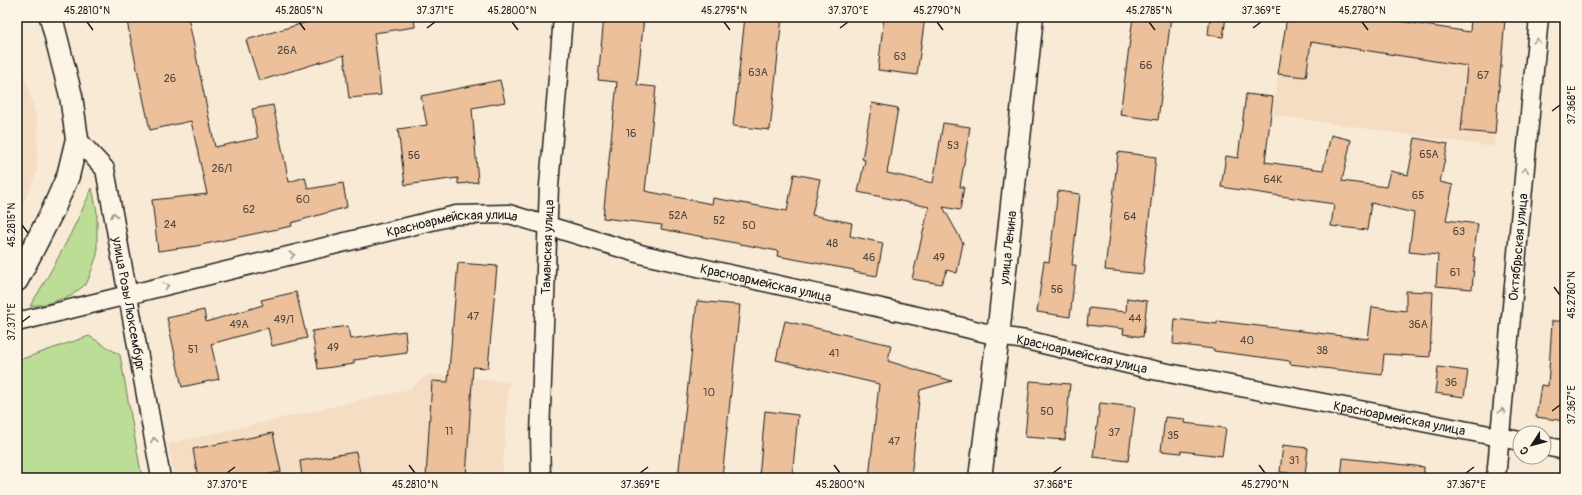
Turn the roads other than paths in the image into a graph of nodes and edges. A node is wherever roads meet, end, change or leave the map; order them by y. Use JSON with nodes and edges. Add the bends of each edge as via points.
{"nodes":[{"id":1,"x":51,"y":17,"type":"edge"},
{"id":2,"x":563,"y":17,"type":"edge"},
{"id":3,"x":1032,"y":17,"type":"edge"},
{"id":4,"x":1539,"y":17,"type":"edge"},
{"id":5,"x":77,"y":139,"type":"junction"},
{"id":6,"x":547,"y":225,"type":"junction"},
{"id":7,"x":17,"y":280,"type":"edge"},
{"id":8,"x":128,"y":295,"type":"junction"},
{"id":9,"x":17,"y":322,"type":"edge"},
{"id":10,"x":998,"y":336,"type":"junction"},
{"id":11,"x":1500,"y":438,"type":"junction"},
{"id":12,"x":1512,"y":440,"type":"edge"},
{"id":13,"x":1552,"y":448,"type":"edge"},
{"id":14,"x":1565,"y":450,"type":"edge"},
{"id":15,"x":161,"y":478,"type":"edge"},
{"id":16,"x":542,"y":478,"type":"edge"},
{"id":17,"x":980,"y":478,"type":"edge"},
{"id":18,"x":1496,"y":478,"type":"edge"}],
"edges":[{"from":1,"to":5,"type":"street","via":[[71,96]]},
{"from":2,"to":6,"type":"street","name":"Таманская улица"},
{"from":3,"to":10,"type":"street","name":"улица Ленина"},
{"from":11,"to":4,"type":"street","name":"Октябрьская улица","one_way":true},
{"from":5,"to":7,"type":"street","via":[[68,176]]},
{"from":8,"to":5,"type":"street","name":"улица Розы Люксембург","one_way":true,"via":[[105,169]]},
{"from":8,"to":6,"type":"street","name":"Красноармейская улица","one_way":true,"via":[[456,215],[509,214]]},
{"from":6,"to":10,"type":"street","name":"Красноармейская улица","via":[[644,255]]},
{"from":6,"to":16,"type":"street","name":"Таманская улица","via":[[540,435]]},
{"from":8,"to":9,"type":"street","name":"Красноармейская улица"},
{"from":15,"to":8,"type":"street","name":"улица Розы Люксембург","one_way":true},
{"from":10,"to":11,"type":"street","name":"Красноармейская улица","via":[[1026,340],[1153,370]]},
{"from":10,"to":17,"type":"street","name":"улица Ленина"},
{"from":11,"to":12,"type":"street","name":"Красноармейская улица"},
{"from":11,"to":18,"type":"street","name":"Октябрьская улица"},
{"from":13,"to":14,"type":"street"}]}
